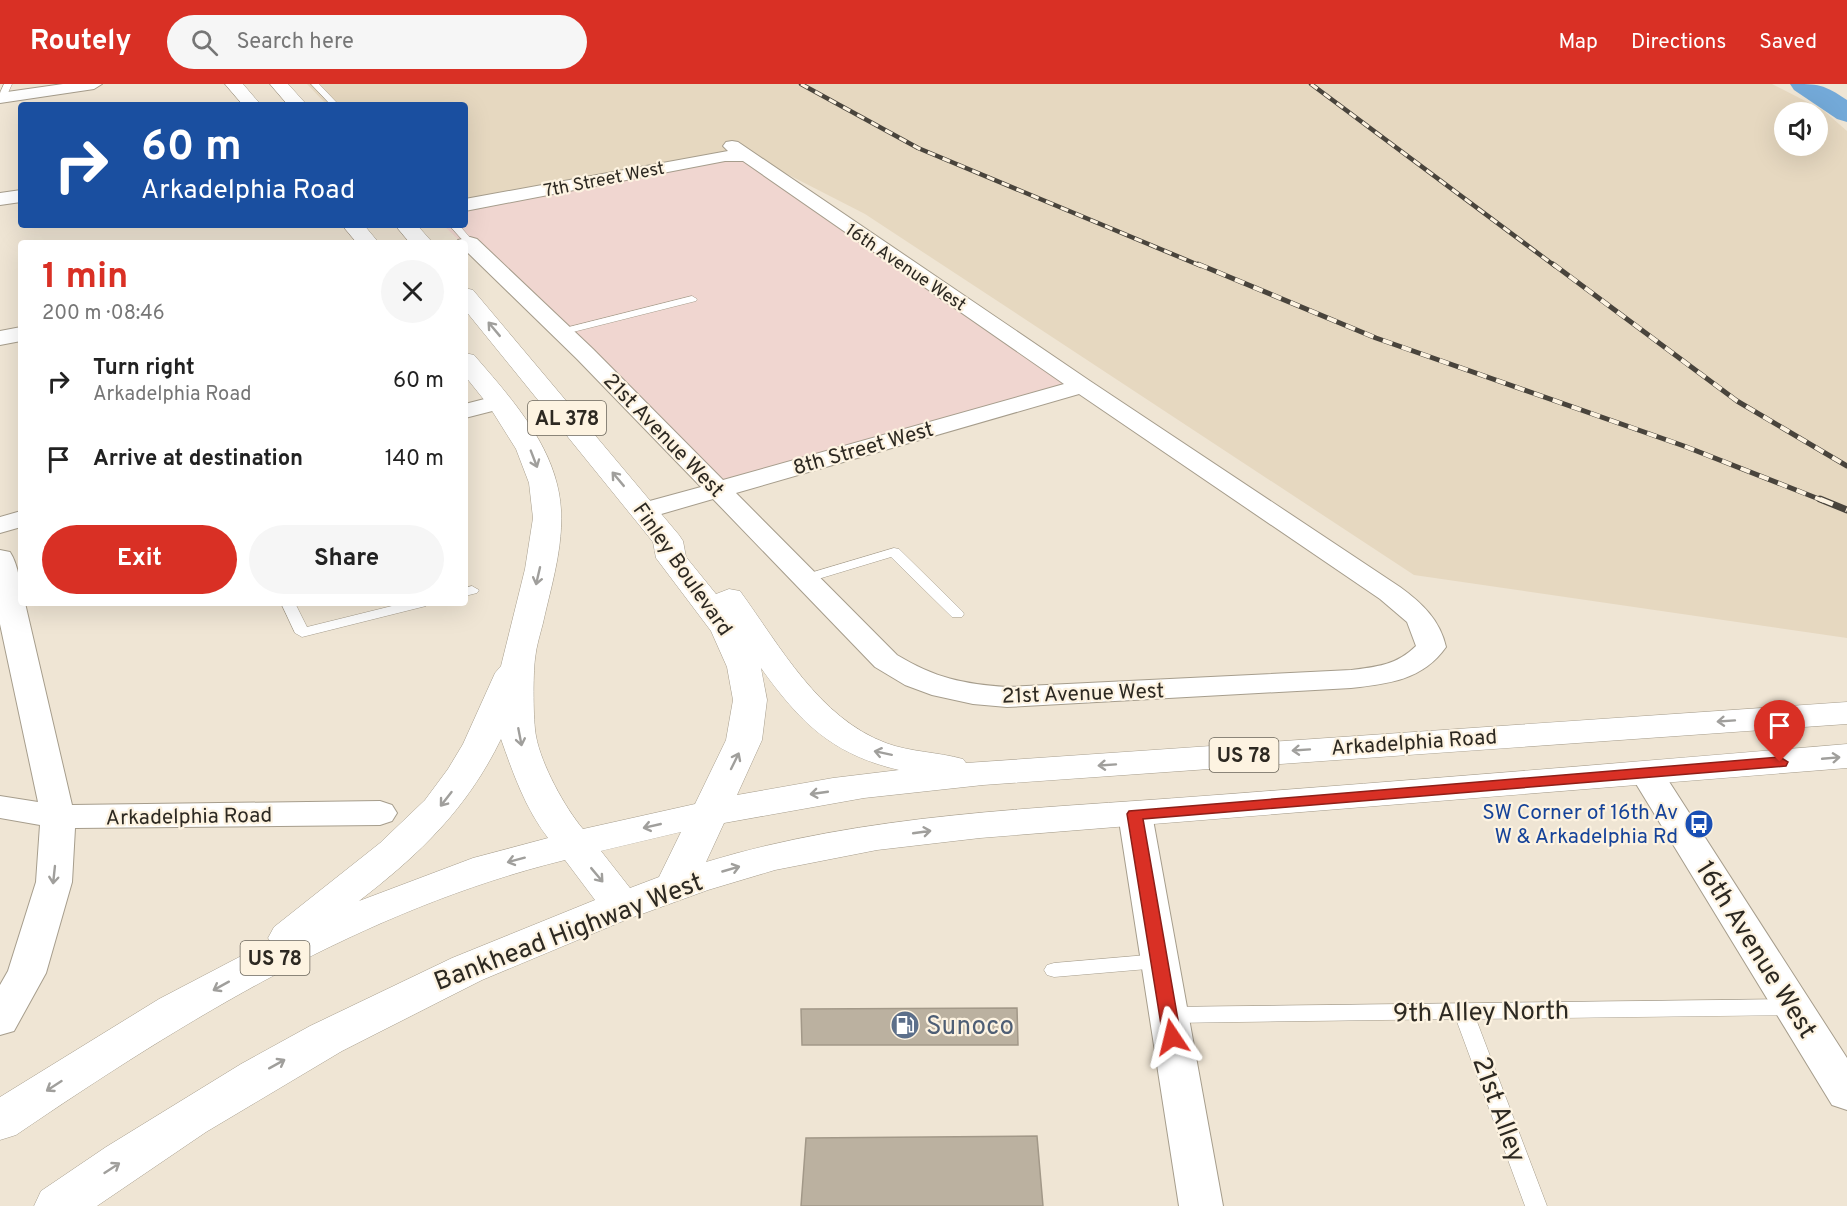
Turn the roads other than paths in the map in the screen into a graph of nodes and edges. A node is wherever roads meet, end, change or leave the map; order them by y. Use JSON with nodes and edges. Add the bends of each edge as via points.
{"nodes":[{"id":1,"x":94,"y":84,"type":"edge"},
{"id":2,"x":234,"y":84,"type":"edge"},
{"id":3,"x":279,"y":84,"type":"edge"},
{"id":4,"x":315,"y":84,"type":"edge"},
{"id":5,"x":5,"y":93,"type":"edge"},
{"id":6,"x":249,"y":102,"type":"edge"},
{"id":7,"x":295,"y":102,"type":"edge"},
{"id":8,"x":332,"y":102,"type":"edge"},
{"id":9,"x":738,"y":152,"type":"joint"},
{"id":10,"x":18,"y":196,"type":"edge"},
{"id":11,"x":0,"y":199,"type":"edge"},
{"id":12,"x":468,"y":204,"type":"edge"},
{"id":13,"x":356,"y":228,"type":"edge"},
{"id":14,"x":409,"y":228,"type":"edge"},
{"id":15,"x":366,"y":240,"type":"edge"},
{"id":16,"x":419,"y":240,"type":"edge"},
{"id":17,"x":468,"y":243,"type":"edge"},
{"id":18,"x":468,"y":299,"type":"edge"},
{"id":19,"x":692,"y":299,"type":"dead end"},
{"id":20,"x":561,"y":332,"type":"junction"},
{"id":21,"x":18,"y":335,"type":"edge"},
{"id":22,"x":0,"y":338,"type":"edge"},
{"id":23,"x":468,"y":364,"type":"edge"},
{"id":24,"x":1082,"y":386,"type":"junction"},
{"id":25,"x":544,"y":389,"type":"junction"},
{"id":26,"x":500,"y":402,"type":"junction"},
{"id":27,"x":468,"y":410,"type":"edge"},
{"id":28,"x":718,"y":490,"type":"junction"},
{"id":29,"x":644,"y":511,"type":"junction"},
{"id":30,"x":18,"y":520,"type":"edge"},
{"id":31,"x":0,"y":525,"type":"edge"},
{"id":32,"x":668,"y":541,"type":"junction"},
{"id":33,"x":0,"y":558,"type":"edge"},
{"id":34,"x":805,"y":579,"type":"junction"},
{"id":35,"x":289,"y":606,"type":"edge"},
{"id":36,"x":409,"y":606,"type":"edge"},
{"id":37,"x":957,"y":614,"type":"dead end"},
{"id":38,"x":518,"y":658,"type":"junction"},
{"id":39,"x":1847,"y":713,"type":"edge"},
{"id":40,"x":1847,"y":756,"type":"edge"},
{"id":41,"x":981,"y":774,"type":"junction"},
{"id":42,"x":1647,"y":774,"type":"junction"},
{"id":43,"x":0,"y":807,"type":"edge"},
{"id":44,"x":380,"y":813,"type":"dead end"},
{"id":45,"x":708,"y":813,"type":"junction"},
{"id":46,"x":1135,"y":814,"type":"junction"},
{"id":47,"x":58,"y":817,"type":"junction"},
{"id":48,"x":572,"y":845,"type":"junction"},
{"id":49,"x":675,"y":886,"type":"junction"},
{"id":50,"x":622,"y":906,"type":"junction"},
{"id":51,"x":1159,"y":961,"type":"junction"},
{"id":52,"x":253,"y":969,"type":"junction"},
{"id":53,"x":1054,"y":970,"type":"dead end"},
{"id":54,"x":1794,"y":1007,"type":"junction"},
{"id":55,"x":1463,"y":1011,"type":"junction"},
{"id":56,"x":1169,"y":1015,"type":"junction"},
{"id":57,"x":0,"y":1020,"type":"edge"},
{"id":58,"x":1847,"y":1094,"type":"edge"},
{"id":59,"x":0,"y":1121,"type":"edge"},
{"id":60,"x":58,"y":1206,"type":"edge"},
{"id":61,"x":1201,"y":1206,"type":"edge"},
{"id":62,"x":1536,"y":1206,"type":"edge"}],
"edges":[{"from":1,"to":5,"type":"street"},
{"from":2,"to":6,"type":"main road"},
{"from":3,"to":7,"type":"main road"},
{"from":4,"to":8,"type":"lane"},
{"from":9,"to":12,"type":"street","name":"7th Street West"},
{"from":9,"to":24,"type":"street","name":"16th Avenue West"},
{"from":10,"to":11,"type":"street"},
{"from":13,"to":15,"type":"main road"},
{"from":14,"to":16,"type":"main road"},
{"from":17,"to":20,"type":"street","name":"21st Avenue West"},
{"from":25,"to":18,"type":"main road","name":"Finley Boulevard","number":"AL 378","one_way":true},
{"from":19,"to":20,"type":"lane"},
{"from":20,"to":28,"type":"street","name":"21st Avenue West"},
{"from":21,"to":22,"type":"street"},
{"from":23,"to":26,"type":"main road","number":"AL 378"},
{"from":24,"to":28,"type":"street","name":"8th Street West"},
{"from":24,"to":34,"type":"street","name":"21st Avenue West","via":[[1390,593],[1411,609],[1429,632],[1431,647],[1419,662],[1393,674],[1351,679],[1052,696],[976,695],[910,678],[886,661]]},
{"from":25,"to":26,"type":"main road"},
{"from":29,"to":25,"type":"main road","name":"Finley Boulevard","number":"AL 378","one_way":true},
{"from":26,"to":27,"type":"street"},
{"from":26,"to":38,"type":"main road","number":"AL 378","one_way":true,"via":[[531,449],[543,483],[548,519]]},
{"from":28,"to":29,"type":"street","name":"8th Street West"},
{"from":28,"to":34,"type":"street","name":"21st Avenue West"},
{"from":29,"to":32,"type":"main road","name":"Finley Boulevard","number":"AL 378"},
{"from":30,"to":31,"type":"street"},
{"from":41,"to":32,"type":"main road","one_way":true,"via":[[870,751],[837,731],[809,708],[703,562]]},
{"from":45,"to":32,"type":"main road","name":"Finley Boulevard","number":"AL 378","one_way":true,"via":[[744,740],[748,683],[727,629],[671,558]]},
{"from":33,"to":47,"type":"street"},
{"from":34,"to":37,"type":"lane","via":[[894,552]]},
{"from":35,"to":36,"type":"lane","via":[[302,633]]},
{"from":38,"to":48,"type":"main road","number":"AL 378","one_way":true,"via":[[518,736],[553,818]]},
{"from":38,"to":52,"type":"main road","one_way":true,"via":[[473,758],[437,811],[379,866]]},
{"from":39,"to":41,"type":"main road","name":"Arkadelphia Road","number":"US 78","one_way":true},
{"from":42,"to":40,"type":"main road","number":"US 78","one_way":true},
{"from":41,"to":45,"type":"main road","number":"US 78","one_way":true,"via":[[863,786]]},
{"from":42,"to":46,"type":"main road","number":"US 78"},
{"from":42,"to":54,"type":"street","name":"16th Avenue West"},
{"from":43,"to":47,"type":"street","name":"Arkadelphia Road"},
{"from":44,"to":47,"type":"street","name":"Arkadelphia Road"},
{"from":45,"to":48,"type":"main road","number":"US 78","one_way":true},
{"from":45,"to":49,"type":"main road","name":"Finley Boulevard","number":"AL 378"},
{"from":49,"to":46,"type":"main road","name":"Bankhead Highway West","number":"US 78","one_way":true,"via":[[777,856],[869,840],[962,826]]},
{"from":46,"to":51,"type":"street"},
{"from":47,"to":57,"type":"street","one_way":true,"via":[[54,882],[27,973]]},
{"from":48,"to":50,"type":"main road","number":"AL 378","one_way":true},
{"from":48,"to":52,"type":"main road","number":"US 78","one_way":true,"via":[[489,867],[375,910]]},
{"from":49,"to":50,"type":"main road","name":"Bankhead Highway West","number":"US 78"},
{"from":60,"to":50,"type":"main road","name":"Bankhead Highway West","number":"US 78","one_way":true,"via":[[184,1120],[339,1029],[486,958]]},
{"from":51,"to":53,"type":"lane"},
{"from":51,"to":56,"type":"street"},
{"from":52,"to":59,"type":"main road","number":"US 78","one_way":true,"via":[[108,1051]]},
{"from":54,"to":55,"type":"lane","name":"9th Alley North"},
{"from":54,"to":58,"type":"street","name":"16th Avenue West"},
{"from":55,"to":56,"type":"lane","name":"9th Alley North"},
{"from":55,"to":62,"type":"lane","name":"21st Alley"},
{"from":56,"to":61,"type":"street"}]}
